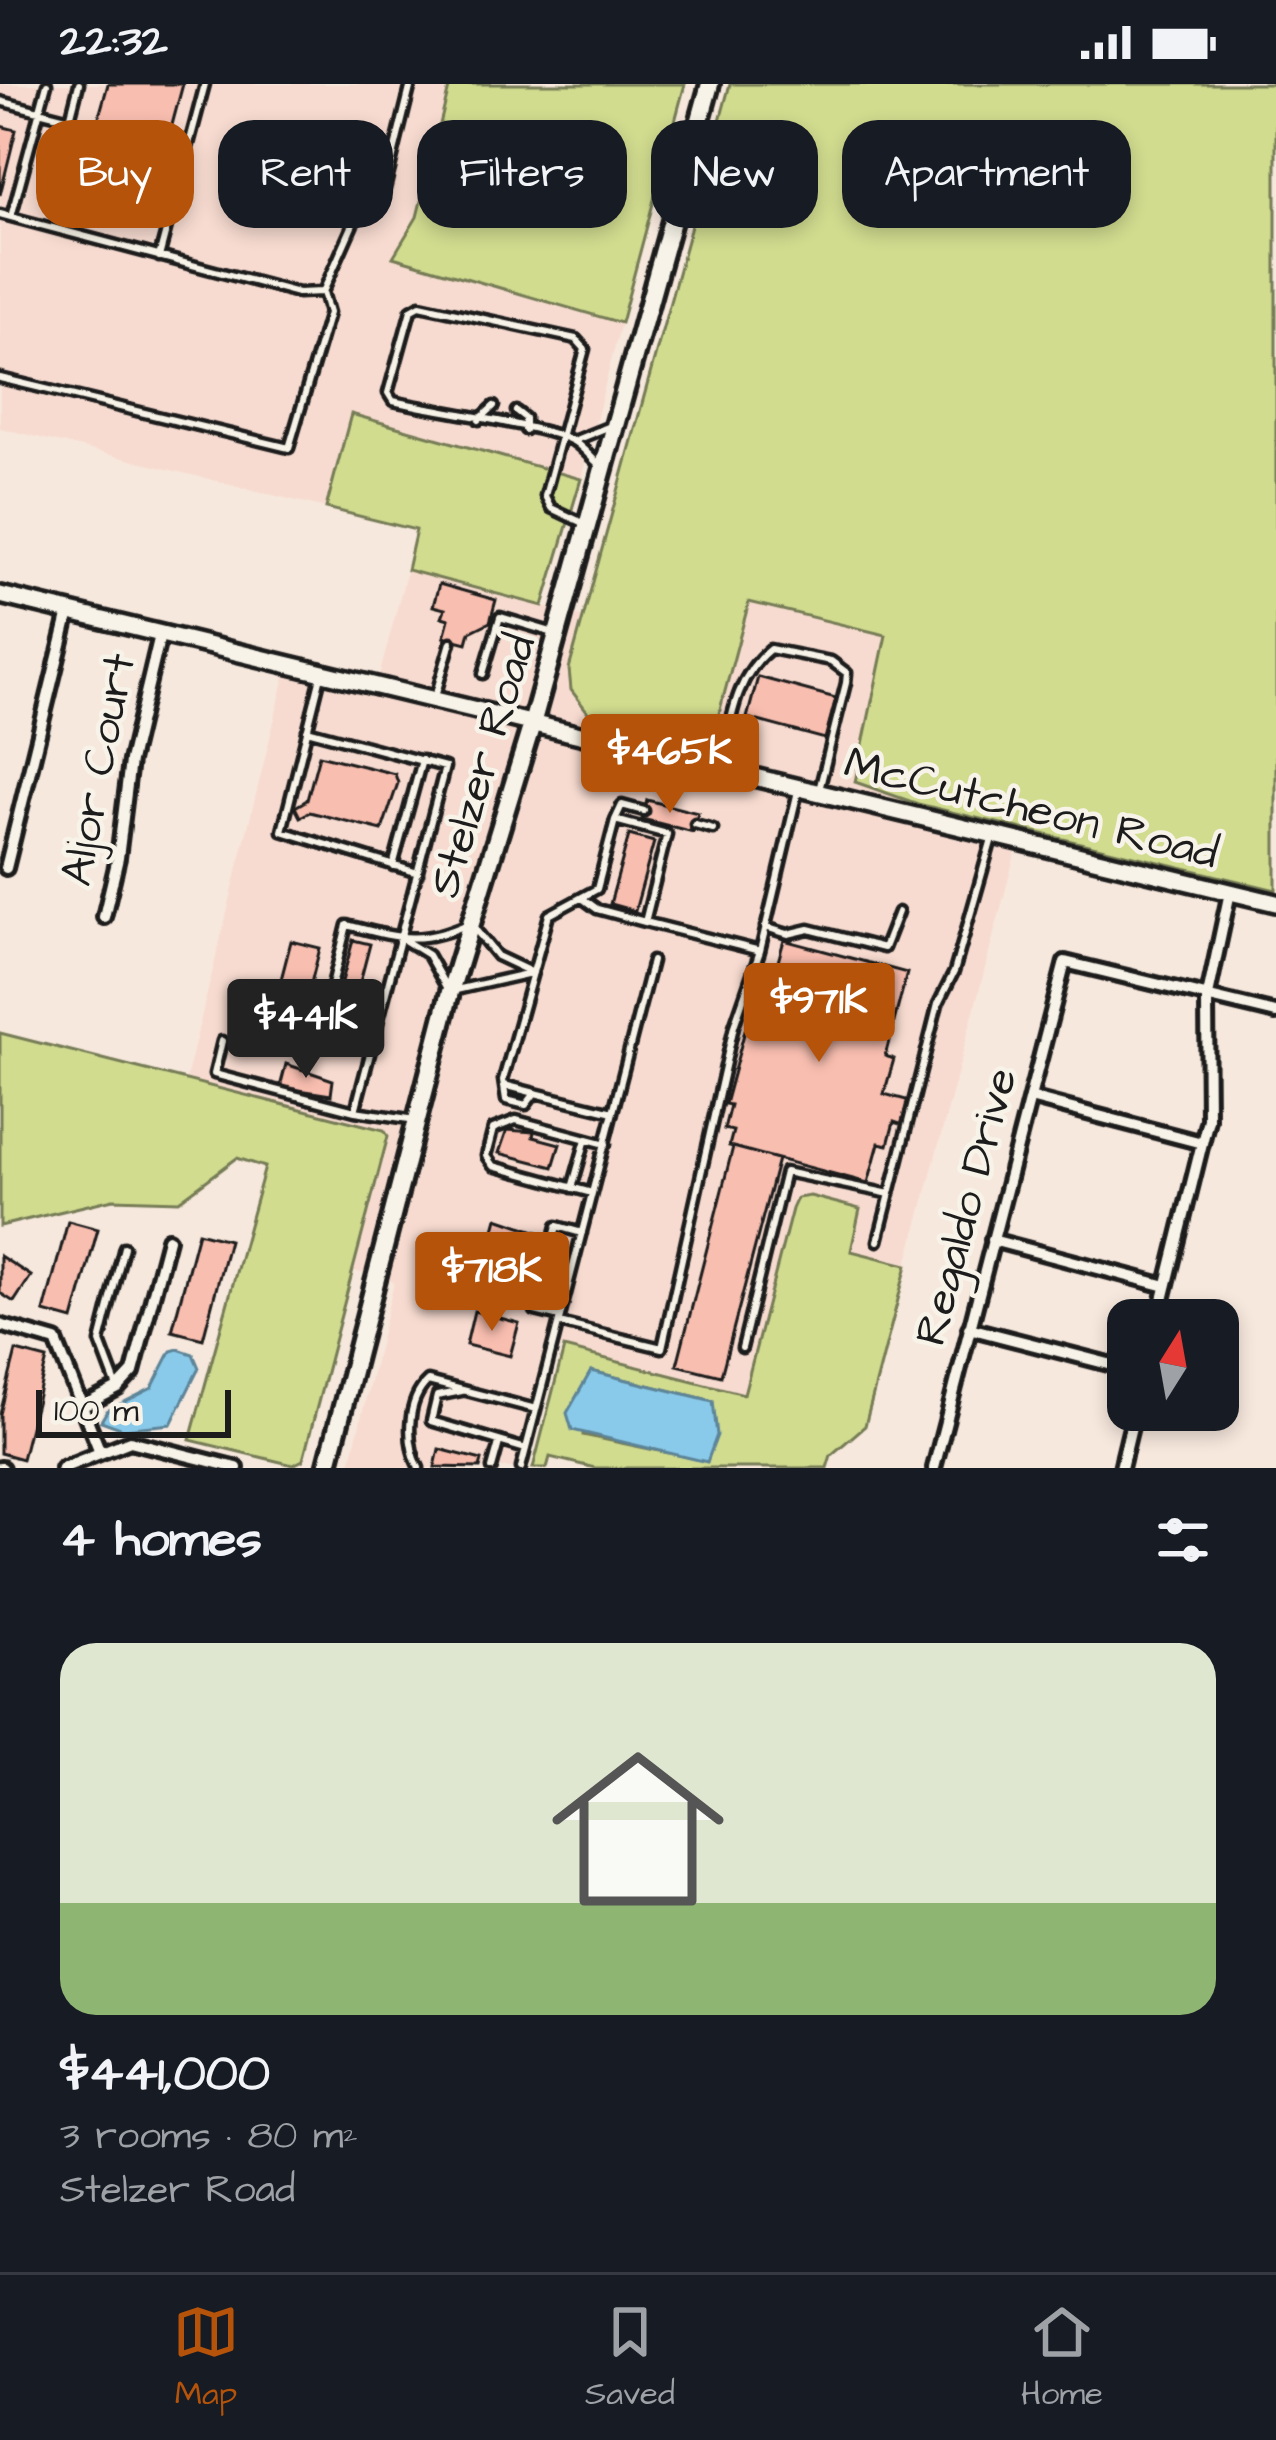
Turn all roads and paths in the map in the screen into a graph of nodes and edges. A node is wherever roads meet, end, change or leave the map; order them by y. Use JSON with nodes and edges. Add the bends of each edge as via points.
{"nodes":[{"id":1,"x":47,"y":84,"type":"edge"},
{"id":2,"x":79,"y":84,"type":"edge"},
{"id":3,"x":205,"y":84,"type":"edge"},
{"id":4,"x":411,"y":84,"type":"edge"},
{"id":5,"x":710,"y":84,"type":"edge"},
{"id":6,"x":0,"y":100,"type":"edge"},
{"id":7,"x":39,"y":111,"type":"junction"},
{"id":8,"x":0,"y":214,"type":"edge"},
{"id":9,"x":11,"y":218,"type":"junction"},
{"id":10,"x":159,"y":257,"type":"junction"},
{"id":11,"x":323,"y":292,"type":"junction"},
{"id":12,"x":0,"y":378,"type":"edge"},
{"id":13,"x":494,"y":406,"type":"dead end"},
{"id":14,"x":516,"y":411,"type":"dead end"},
{"id":15,"x":479,"y":420,"type":"junction"},
{"id":16,"x":617,"y":424,"type":"junction"},
{"id":17,"x":525,"y":430,"type":"junction"},
{"id":18,"x":561,"y":438,"type":"junction"},
{"id":19,"x":572,"y":441,"type":"junction"},
{"id":20,"x":604,"y":469,"type":"junction"},
{"id":21,"x":589,"y":525,"type":"junction"},
{"id":22,"x":0,"y":595,"type":"edge"},
{"id":23,"x":68,"y":612,"type":"junction"},
{"id":24,"x":557,"y":634,"type":"junction"},
{"id":25,"x":160,"y":635,"type":"junction"},
{"id":26,"x":451,"y":642,"type":"dead end"},
{"id":27,"x":322,"y":674,"type":"junction"},
{"id":28,"x":483,"y":674,"type":"dead end"},
{"id":29,"x":434,"y":700,"type":"junction"},
{"id":30,"x":532,"y":724,"type":"junction"},
{"id":31,"x":308,"y":730,"type":"junction"},
{"id":32,"x":422,"y":760,"type":"junction"},
{"id":33,"x":721,"y":766,"type":"junction"},
{"id":34,"x":799,"y":785,"type":"junction"},
{"id":35,"x":819,"y":790,"type":"junction"},
{"id":36,"x":644,"y":811,"type":"dead end"},
{"id":37,"x":615,"y":820,"type":"junction"},
{"id":38,"x":694,"y":824,"type":"dead end"},
{"id":39,"x":712,"y":829,"type":"dead end"},
{"id":40,"x":993,"y":833,"type":"junction"},
{"id":41,"x":393,"y":866,"type":"junction"},
{"id":42,"x":6,"y":868,"type":"dead end"},
{"id":43,"x":418,"y":873,"type":"junction"},
{"id":44,"x":1230,"y":892,"type":"junction"},
{"id":45,"x":582,"y":898,"type":"junction"},
{"id":46,"x":1276,"y":903,"type":"edge"},
{"id":47,"x":898,"y":912,"type":"dead end"},
{"id":48,"x":104,"y":917,"type":"dead end"},
{"id":49,"x":645,"y":922,"type":"junction"},
{"id":50,"x":470,"y":923,"type":"junction"},
{"id":51,"x":765,"y":927,"type":"junction"},
{"id":52,"x":401,"y":938,"type":"junction"},
{"id":53,"x":760,"y":951,"type":"junction"},
{"id":54,"x":652,"y":961,"type":"dead end"},
{"id":55,"x":533,"y":973,"type":"junction"},
{"id":56,"x":450,"y":992,"type":"junction"},
{"id":57,"x":1207,"y":1000,"type":"junction"},
{"id":58,"x":1276,"y":1013,"type":"edge"},
{"id":59,"x":280,"y":1018,"type":"dead end"},
{"id":60,"x":321,"y":1029,"type":"junction"},
{"id":61,"x":222,"y":1041,"type":"dead end"},
{"id":62,"x":374,"y":1042,"type":"junction"},
{"id":63,"x":504,"y":1085,"type":"junction"},
{"id":64,"x":535,"y":1093,"type":"junction"},
{"id":65,"x":1030,"y":1098,"type":"junction"},
{"id":66,"x":355,"y":1111,"type":"junction"},
{"id":67,"x":613,"y":1112,"type":"junction"},
{"id":68,"x":416,"y":1120,"type":"junction"},
{"id":69,"x":586,"y":1138,"type":"junction"},
{"id":70,"x":1202,"y":1143,"type":"junction"},
{"id":71,"x":606,"y":1144,"type":"junction"},
{"id":72,"x":572,"y":1188,"type":"junction"},
{"id":73,"x":593,"y":1193,"type":"junction"},
{"id":74,"x":890,"y":1193,"type":"junction"},
{"id":75,"x":582,"y":1233,"type":"junction"},
{"id":76,"x":168,"y":1239,"type":"dead end"},
{"id":77,"x":878,"y":1240,"type":"dead end"},
{"id":78,"x":992,"y":1240,"type":"junction"},
{"id":79,"x":124,"y":1247,"type":"dead end"},
{"id":80,"x":1166,"y":1286,"type":"junction"},
{"id":81,"x":1163,"y":1299,"type":"edge"},
{"id":82,"x":560,"y":1320,"type":"junction"},
{"id":83,"x":0,"y":1325,"type":"edge"},
{"id":84,"x":969,"y":1328,"type":"junction"},
{"id":85,"x":742,"y":1348,"type":"dead end"},
{"id":86,"x":1107,"y":1364,"type":"edge"},
{"id":87,"x":118,"y":1388,"type":"junction"},
{"id":88,"x":465,"y":1391,"type":"junction"},
{"id":89,"x":83,"y":1406,"type":"junction"},
{"id":90,"x":536,"y":1409,"type":"junction"},
{"id":91,"x":413,"y":1417,"type":"junction"},
{"id":92,"x":431,"y":1421,"type":"junction"},
{"id":93,"x":1131,"y":1431,"type":"edge"},
{"id":94,"x":499,"y":1443,"type":"junction"},
{"id":95,"x":526,"y":1449,"type":"junction"},
{"id":96,"x":100,"y":1452,"type":"junction"},
{"id":97,"x":62,"y":1468,"type":"edge"},
{"id":98,"x":237,"y":1468,"type":"edge"},
{"id":99,"x":327,"y":1468,"type":"edge"},
{"id":100,"x":419,"y":1468,"type":"edge"},
{"id":101,"x":492,"y":1468,"type":"edge"},
{"id":102,"x":521,"y":1468,"type":"edge"},
{"id":103,"x":935,"y":1468,"type":"edge"},
{"id":104,"x":1121,"y":1468,"type":"edge"}],
"edges":[{"from":1,"to":7,"type":"lane"},
{"from":2,"to":7,"type":"lane","via":[[70,118]]},
{"from":3,"to":10,"type":"lane"},
{"from":4,"to":11,"type":"lane","via":[[384,193],[354,222]]},
{"from":5,"to":16,"type":"main road","name":"Stelzer Road"},
{"from":6,"to":7,"type":"lane"},
{"from":7,"to":9,"type":"lane"},
{"from":8,"to":9,"type":"lane"},
{"from":9,"to":10,"type":"lane"},
{"from":10,"to":11,"type":"lane","via":[[298,293]]},
{"from":11,"to":12,"type":"lane","via":[[328,313],[289,448]]},
{"from":13,"to":15,"type":"lane"},
{"from":14,"to":17,"type":"lane"},
{"from":15,"to":17,"type":"lane"},
{"from":15,"to":18,"type":"lane","via":[[388,394],[411,310],[420,305],[576,339],[585,349]]},
{"from":16,"to":19,"type":"lane"},
{"from":16,"to":20,"type":"main road","name":"Stelzer Road"},
{"from":17,"to":18,"type":"lane"},
{"from":18,"to":19,"type":"lane"},
{"from":18,"to":21,"type":"lane","via":[[545,496],[550,508]]},
{"from":19,"to":20,"type":"lane"},
{"from":20,"to":21,"type":"main road","name":"Stelzer Road"},
{"from":21,"to":24,"type":"main road","name":"Stelzer Road"},
{"from":22,"to":23,"type":"main road","name":"McCutcheon Road"},
{"from":23,"to":25,"type":"main road","name":"McCutcheon Road"},
{"from":23,"to":42,"type":"street"},
{"from":24,"to":28,"type":"lane","via":[[500,617]]},
{"from":24,"to":30,"type":"main road","name":"Stelzer Road"},
{"from":25,"to":27,"type":"main road","name":"McCutcheon Road"},
{"from":25,"to":48,"type":"street","name":"Aljor Court"},
{"from":26,"to":29,"type":"lane"},
{"from":27,"to":29,"type":"main road","name":"McCutcheon Road"},
{"from":27,"to":31,"type":"lane"},
{"from":29,"to":30,"type":"main road","name":"McCutcheon Road"},
{"from":30,"to":33,"type":"main road","name":"McCutcheon Road"},
{"from":30,"to":50,"type":"main road","name":"Stelzer Road"},
{"from":31,"to":32,"type":"lane"},
{"from":31,"to":41,"type":"lane","via":[[282,831]]},
{"from":32,"to":41,"type":"lane"},
{"from":32,"to":43,"type":"lane","via":[[445,767]]},
{"from":33,"to":34,"type":"main road","name":"McCutcheon Road"},
{"from":33,"to":35,"type":"lane","via":[[743,676],[754,662],[770,649],[831,661],[847,673]]},
{"from":34,"to":35,"type":"main road","name":"McCutcheon Road"},
{"from":34,"to":51,"type":"lane"},
{"from":35,"to":40,"type":"main road","name":"McCutcheon Road"},
{"from":36,"to":37,"type":"lane","via":[[622,805]]},
{"from":37,"to":45,"type":"lane","via":[[597,889]]},
{"from":37,"to":49,"type":"lane","via":[[667,834]]},
{"from":38,"to":39,"type":"lane"},
{"from":40,"to":44,"type":"main road","name":"McCutcheon Road"},
{"from":40,"to":74,"type":"lane"},
{"from":41,"to":43,"type":"lane"},
{"from":43,"to":52,"type":"lane"},
{"from":44,"to":46,"type":"main road","name":"McCutcheon Road"},
{"from":44,"to":57,"type":"street"},
{"from":45,"to":49,"type":"lane"},
{"from":45,"to":55,"type":"lane","via":[[549,915]]},
{"from":47,"to":51,"type":"lane","via":[[884,949],[809,929]]},
{"from":49,"to":53,"type":"lane"},
{"from":50,"to":52,"type":"lane","via":[[435,940]]},
{"from":50,"to":55,"type":"lane","via":[[497,956]]},
{"from":50,"to":56,"type":"main road","name":"Stelzer Road"},
{"from":51,"to":53,"type":"lane"},
{"from":52,"to":56,"type":"lane","via":[[428,955]]},
{"from":52,"to":60,"type":"lane","via":[[347,925]]},
{"from":52,"to":62,"type":"lane"},
{"from":53,"to":82,"type":"lane","via":[[734,1026],[662,1348]]},
{"from":54,"to":67,"type":"lane"},
{"from":55,"to":56,"type":"lane"},
{"from":55,"to":63,"type":"lane"},
{"from":56,"to":68,"type":"main road","name":"Stelzer Road"},
{"from":57,"to":58,"type":"street"},
{"from":57,"to":65,"type":"street","name":"Regaldo Drive","via":[[1065,962]]},
{"from":57,"to":70,"type":"street"},
{"from":59,"to":60,"type":"lane"},
{"from":60,"to":62,"type":"lane"},
{"from":61,"to":66,"type":"lane","via":[[214,1074]]},
{"from":62,"to":66,"type":"lane"},
{"from":63,"to":64,"type":"lane"},
{"from":63,"to":64,"type":"lane","via":[[506,1100],[526,1105]]},
{"from":64,"to":67,"type":"lane"},
{"from":65,"to":70,"type":"street"},
{"from":65,"to":78,"type":"street","name":"Regaldo Drive"},
{"from":66,"to":68,"type":"lane"},
{"from":67,"to":71,"type":"lane"},
{"from":68,"to":99,"type":"main road","name":"Stelzer Road"},
{"from":69,"to":71,"type":"lane"},
{"from":69,"to":72,"type":"lane"},
{"from":69,"to":72,"type":"lane","via":[[516,1120],[494,1129],[489,1144],[493,1166]]},
{"from":70,"to":80,"type":"street"},
{"from":71,"to":73,"type":"lane"},
{"from":72,"to":73,"type":"lane"},
{"from":73,"to":75,"type":"lane"},
{"from":74,"to":77,"type":"lane"},
{"from":74,"to":85,"type":"lane","via":[[785,1172]]},
{"from":75,"to":82,"type":"lane"},
{"from":75,"to":82,"type":"lane","via":[[557,1226],[540,1289],[535,1311]]},
{"from":76,"to":87,"type":"street","via":[[137,1362]]},
{"from":78,"to":80,"type":"street"},
{"from":78,"to":84,"type":"street","name":"Regaldo Drive"},
{"from":79,"to":87,"type":"lane","via":[[100,1342]]},
{"from":80,"to":81,"type":"street"},
{"from":82,"to":90,"type":"lane"},
{"from":83,"to":89,"type":"street","via":[[56,1341]]},
{"from":84,"to":86,"type":"street"},
{"from":84,"to":103,"type":"street","name":"Regaldo Drive"},
{"from":87,"to":89,"type":"street"},
{"from":88,"to":90,"type":"lane"},
{"from":88,"to":91,"type":"lane","via":[[428,1381]]},
{"from":88,"to":92,"type":"lane","via":[[437,1396]]},
{"from":89,"to":96,"type":"street"},
{"from":90,"to":95,"type":"lane"},
{"from":91,"to":92,"type":"lane"},
{"from":91,"to":100,"type":"lane","via":[[409,1448]]},
{"from":92,"to":94,"type":"lane"},
{"from":93,"to":104,"type":"street"},
{"from":94,"to":95,"type":"lane"},
{"from":94,"to":101,"type":"lane"},
{"from":95,"to":102,"type":"lane"},
{"from":96,"to":97,"type":"street"},
{"from":96,"to":98,"type":"street","via":[[130,1441]]}]}
